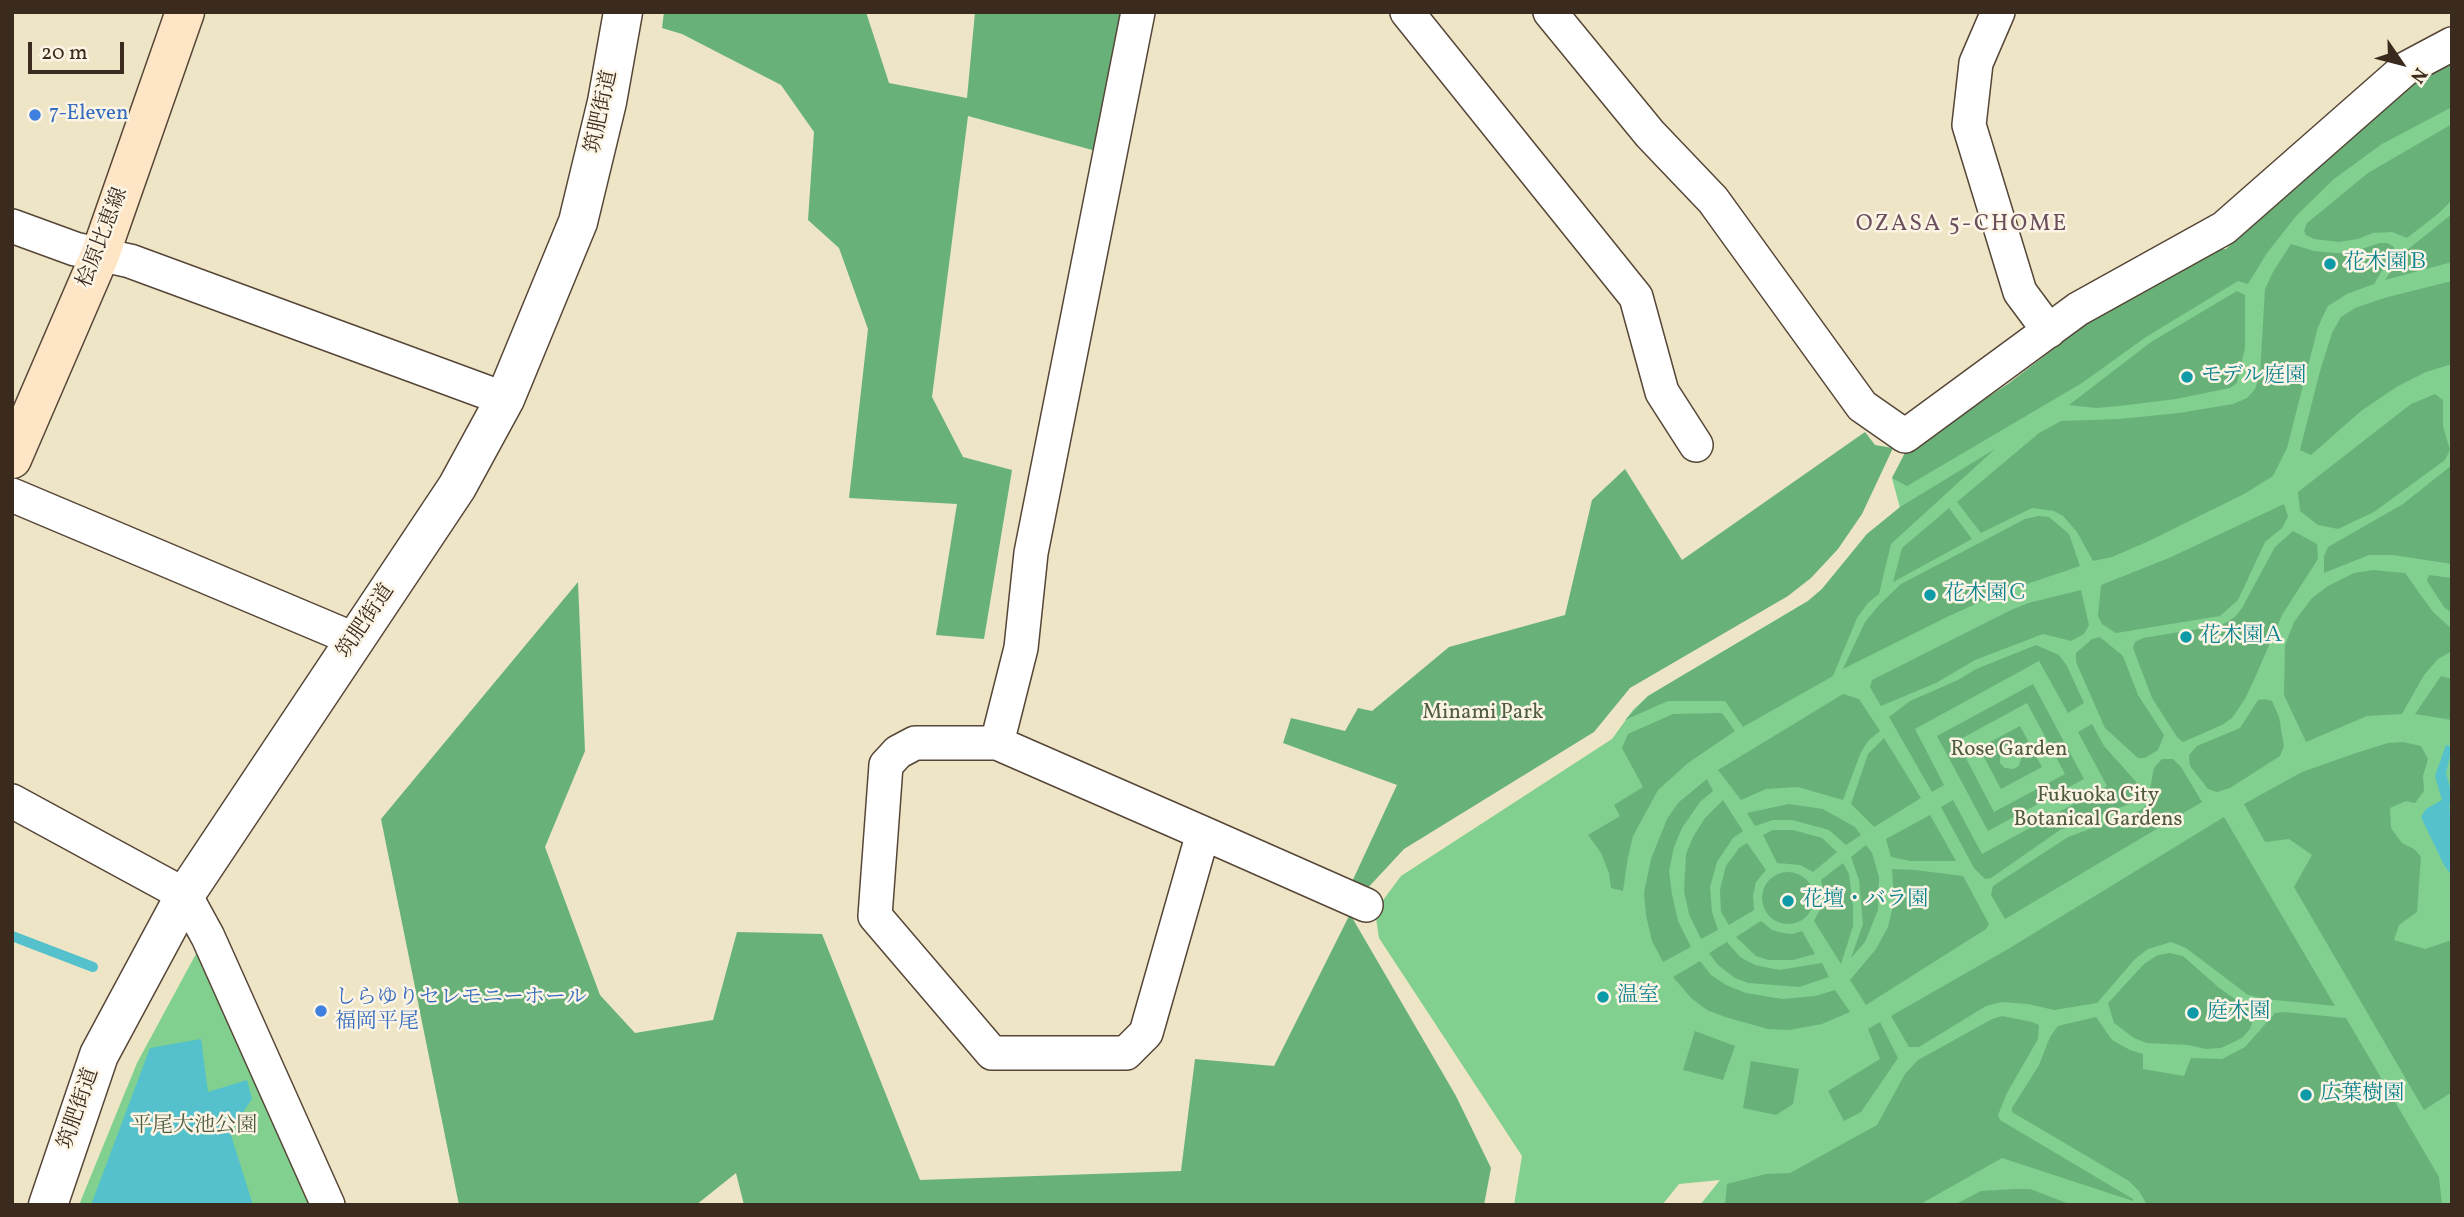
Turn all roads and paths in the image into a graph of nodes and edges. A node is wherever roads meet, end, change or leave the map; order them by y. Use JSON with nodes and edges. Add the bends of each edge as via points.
{"nodes":[{"id":1,"x":185,"y":12,"type":"edge"},
{"id":2,"x":623,"y":12,"type":"edge"},
{"id":3,"x":1138,"y":12,"type":"edge"},
{"id":4,"x":1406,"y":12,"type":"edge"},
{"id":5,"x":1550,"y":12,"type":"edge"},
{"id":6,"x":1998,"y":12,"type":"edge"},
{"id":7,"x":2452,"y":44,"type":"edge"},
{"id":8,"x":12,"y":226,"type":"edge"},
{"id":9,"x":100,"y":255,"type":"junction"},
{"id":10,"x":2049,"y":331,"type":"junction"},
{"id":11,"x":505,"y":399,"type":"junction"},
{"id":12,"x":1696,"y":445,"type":"dead end"},
{"id":13,"x":12,"y":459,"type":"edge"},
{"id":14,"x":12,"y":495,"type":"edge"},
{"id":15,"x":356,"y":640,"type":"junction"},
{"id":16,"x":997,"y":743,"type":"junction"},
{"id":17,"x":12,"y":801,"type":"edge"},
{"id":18,"x":1203,"y":833,"type":"junction"},
{"id":19,"x":185,"y":895,"type":"junction"},
{"id":20,"x":1366,"y":905,"type":"dead end"},
{"id":21,"x":48,"y":1205,"type":"edge"},
{"id":22,"x":328,"y":1205,"type":"edge"}],
"edges":[{"from":1,"to":9,"type":"main road","name":"桧原比恵線"},
{"from":2,"to":11,"type":"street","name":"筑肥街道","via":[[578,222]]},
{"from":3,"to":16,"type":"street","via":[[1031,553],[1021,648]]},
{"from":4,"to":12,"type":"street","via":[[1636,297],[1662,392]]},
{"from":5,"to":10,"type":"street","via":[[1650,134],[1713,200],[1862,406],[1905,436]]},
{"from":6,"to":10,"type":"street","via":[[1976,63],[1969,125],[2020,292]]},
{"from":7,"to":10,"type":"street","via":[[2405,69],[2224,228],[2078,309]]},
{"from":8,"to":9,"type":"street"},
{"from":9,"to":11,"type":"street","via":[[130,261]]},
{"from":9,"to":13,"type":"main road","name":"桧原比恵線"},
{"from":11,"to":15,"type":"street","name":"筑肥街道","via":[[457,487]]},
{"from":14,"to":15,"type":"street"},
{"from":15,"to":19,"type":"street","name":"筑肥街道"},
{"from":16,"to":18,"type":"street"},
{"from":16,"to":18,"type":"street","via":[[915,743],[886,765],[875,916],[992,1052],[1126,1053],[1146,1033]]},
{"from":17,"to":19,"type":"street"},
{"from":18,"to":20,"type":"street"},
{"from":19,"to":21,"type":"street","name":"筑肥街道","via":[[99,1055]]},
{"from":19,"to":22,"type":"street"}]}
